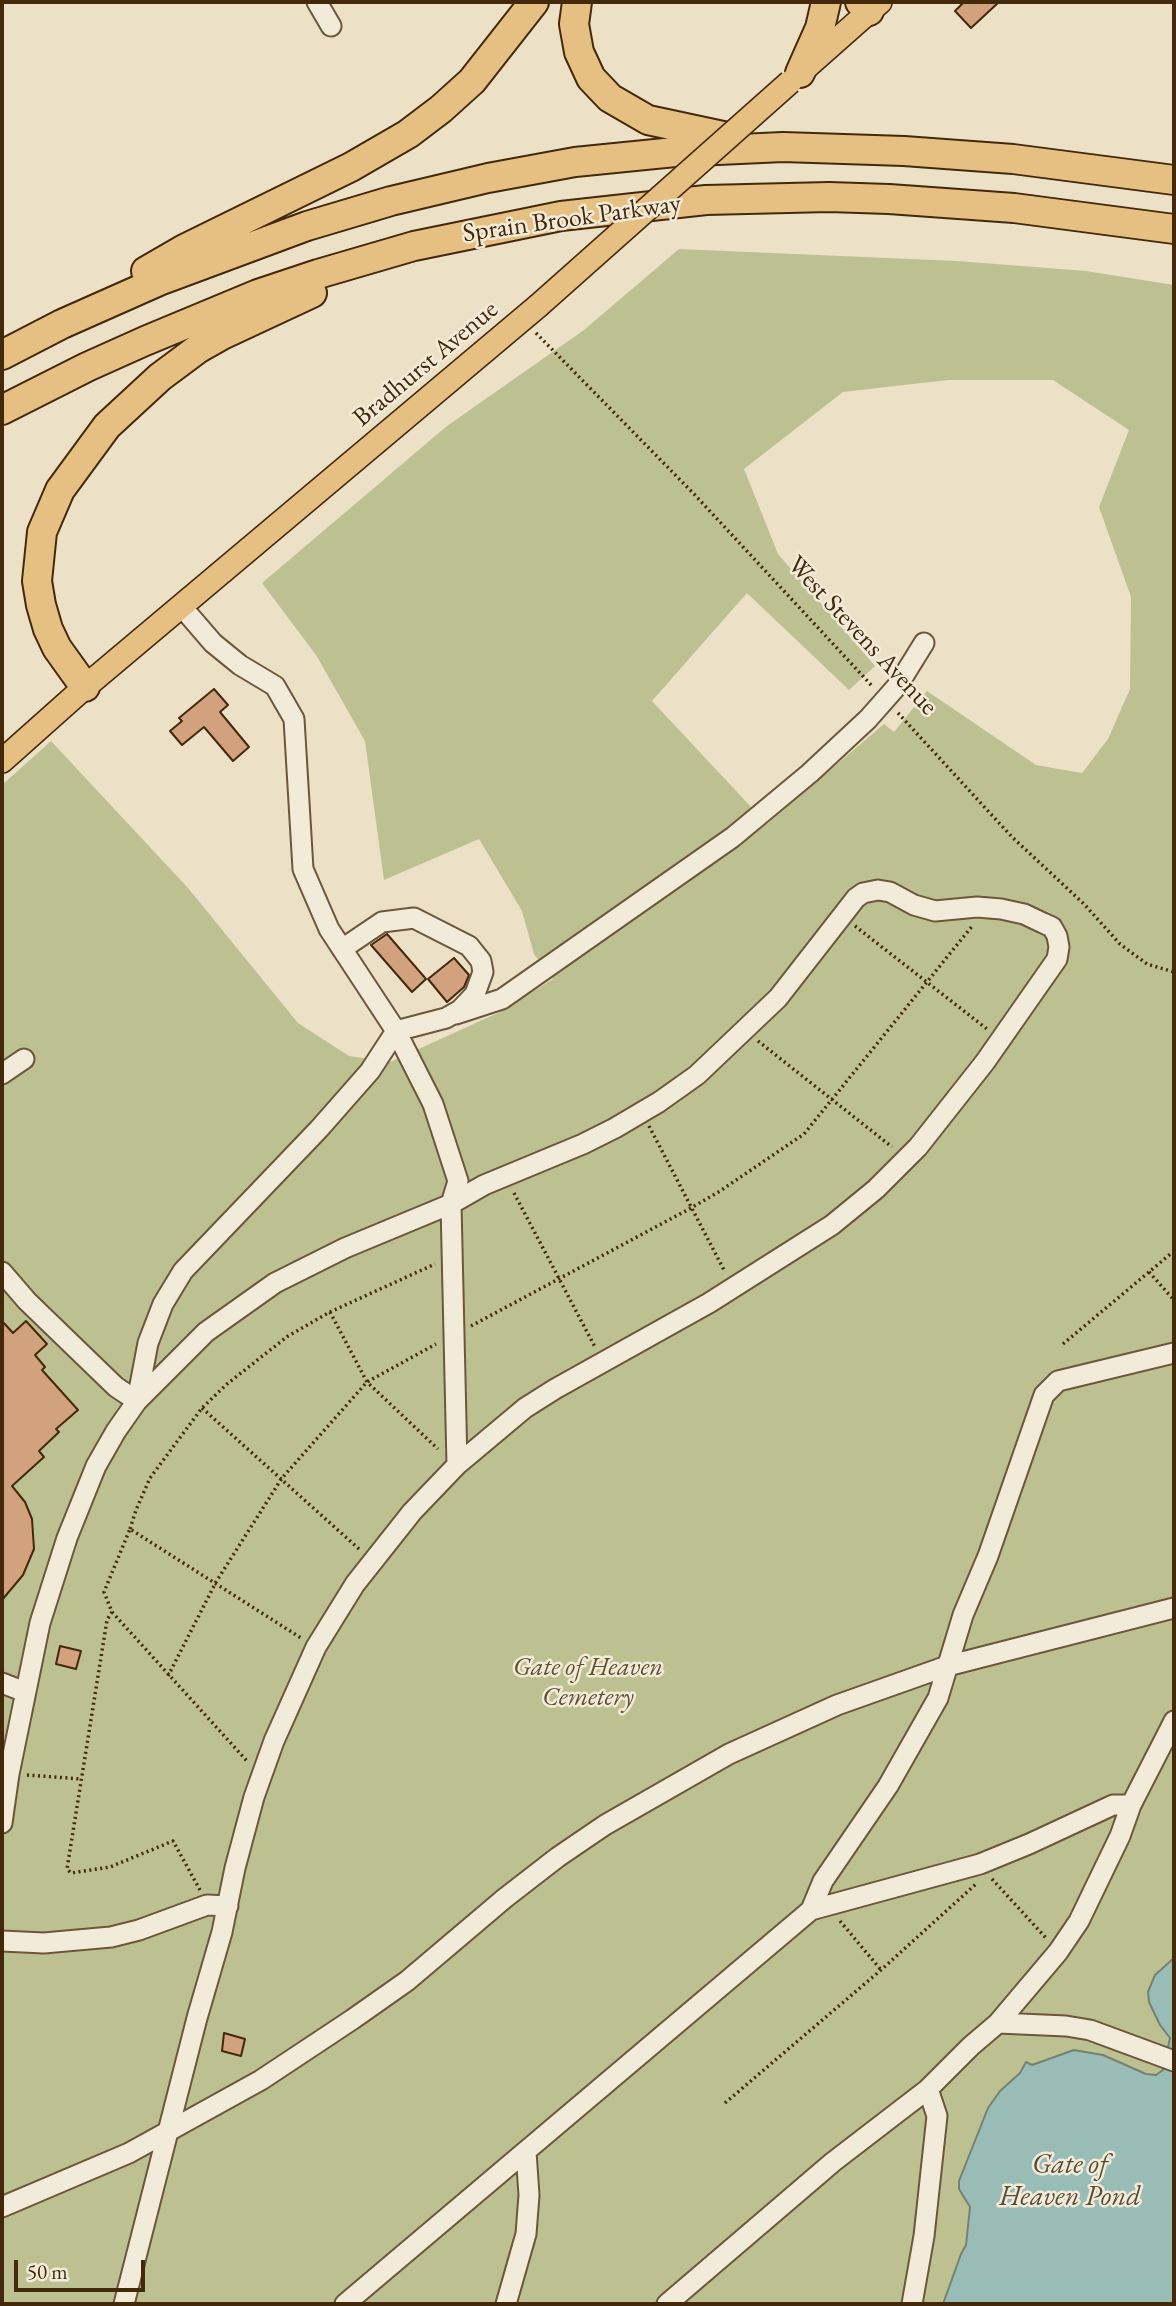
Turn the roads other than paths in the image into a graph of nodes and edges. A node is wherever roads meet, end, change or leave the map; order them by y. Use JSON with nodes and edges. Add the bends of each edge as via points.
{"nodes":[{"id":1,"x":317,"y":2,"type":"edge"},
{"id":2,"x":534,"y":2,"type":"edge"},
{"id":3,"x":577,"y":2,"type":"edge"},
{"id":4,"x":826,"y":2,"type":"edge"},
{"id":5,"x":870,"y":5,"type":"edge"},
{"id":6,"x":331,"y":26,"type":"dead end"},
{"id":7,"x":795,"y":77,"type":"junction"},
{"id":8,"x":783,"y":147,"type":"junction"},
{"id":9,"x":1174,"y":180,"type":"edge"},
{"id":10,"x":1174,"y":229,"type":"edge"},
{"id":11,"x":414,"y":246,"type":"junction"},
{"id":12,"x":62,"y":324,"type":"junction"},
{"id":13,"x":2,"y":355,"type":"edge"},
{"id":14,"x":2,"y":410,"type":"edge"},
{"id":15,"x":182,"y":607,"type":"junction"},
{"id":16,"x":924,"y":643,"type":"dead end"},
{"id":17,"x":85,"y":687,"type":"junction"},
{"id":18,"x":2,"y":761,"type":"edge"},
{"id":19,"x":342,"y":950,"type":"junction"},
{"id":20,"x":446,"y":1018,"type":"junction"},
{"id":21,"x":396,"y":1031,"type":"junction"},
{"id":22,"x":24,"y":1059,"type":"dead end"},
{"id":23,"x":2,"y":1074,"type":"edge"},
{"id":24,"x":451,"y":1204,"type":"junction"},
{"id":25,"x":2,"y":1272,"type":"edge"},
{"id":26,"x":1174,"y":1353,"type":"edge"},
{"id":27,"x":137,"y":1401,"type":"junction"},
{"id":28,"x":457,"y":1465,"type":"junction"},
{"id":29,"x":1174,"y":1608,"type":"edge"},
{"id":30,"x":947,"y":1666,"type":"junction"},
{"id":31,"x":2,"y":1683,"type":"edge"},
{"id":32,"x":25,"y":1692,"type":"junction"},
{"id":33,"x":1174,"y":1721,"type":"edge"},
{"id":34,"x":1131,"y":1805,"type":"junction"},
{"id":35,"x":2,"y":1823,"type":"edge"},
{"id":36,"x":228,"y":1906,"type":"junction"},
{"id":37,"x":818,"y":1907,"type":"junction"},
{"id":38,"x":2,"y":1941,"type":"edge"},
{"id":39,"x":998,"y":2024,"type":"junction"},
{"id":40,"x":1174,"y":2061,"type":"edge"},
{"id":41,"x":928,"y":2089,"type":"junction"},
{"id":42,"x":170,"y":2131,"type":"junction"},
{"id":43,"x":526,"y":2152,"type":"junction"},
{"id":44,"x":2,"y":2207,"type":"edge"},
{"id":45,"x":124,"y":2304,"type":"edge"},
{"id":46,"x":345,"y":2304,"type":"edge"},
{"id":47,"x":506,"y":2304,"type":"edge"},
{"id":48,"x":667,"y":2304,"type":"edge"},
{"id":49,"x":912,"y":2304,"type":"edge"}],
"edges":[{"from":1,"to":6,"type":"street"},
{"from":2,"to":12,"type":"highway","via":[[472,81],[408,134],[184,249]]},
{"from":3,"to":8,"type":"highway","via":[[574,24],[582,59],[600,89],[620,106],[664,125]]},
{"from":4,"to":7,"type":"highway","via":[[820,28]]},
{"from":5,"to":7,"type":"main road","name":"Bradhurst Avenue"},
{"from":7,"to":15,"type":"main road","name":"Bradhurst Avenue","bridge":true,"via":[[531,313]]},
{"from":8,"to":9,"type":"highway","name":"Sprain Brook Parkway","via":[[1013,159]]},
{"from":8,"to":12,"type":"highway","name":"Sprain Brook Parkway","via":[[575,162],[391,201],[215,258]]},
{"from":10,"to":11,"type":"highway","name":"Sprain Brook Parkway","via":[[950,202],[767,198],[608,210]]},
{"from":11,"to":14,"type":"highway","name":"Sprain Brook Parkway","via":[[318,274],[206,315]]},
{"from":11,"to":17,"type":"highway","via":[[199,348],[125,408],[75,468],[42,532],[37,581],[48,629]]},
{"from":12,"to":13,"type":"highway","name":"Sprain Brook Parkway"},
{"from":15,"to":17,"type":"main road","name":"Bradhurst Avenue"},
{"from":15,"to":19,"type":"street","via":[[213,643],[275,686],[294,719],[303,869]]},
{"from":16,"to":20,"type":"street","via":[[886,701],[810,773],[699,862],[502,999]]},
{"from":17,"to":18,"type":"main road","name":"Bradhurst Avenue"},
{"from":19,"to":20,"type":"street","via":[[382,922],[414,918],[469,946],[483,972],[475,994]]},
{"from":19,"to":21,"type":"street"},
{"from":20,"to":21,"type":"street"},
{"from":21,"to":24,"type":"street","via":[[433,1104],[458,1181]]},
{"from":21,"to":27,"type":"street","via":[[370,1071],[319,1129],[183,1271],[163,1304],[148,1343]]},
{"from":22,"to":23,"type":"street"},
{"from":24,"to":27,"type":"street","via":[[275,1283],[206,1332]]},
{"from":24,"to":28,"type":"street"},
{"from":24,"to":28,"type":"street","via":[[505,1175],[583,1144],[697,1075],[778,998],[856,898],[870,890],[890,892],[923,909],[986,908],[1024,914],[1052,927],[1057,936],[1057,959],[1001,1040],[918,1147],[876,1189],[832,1225],[733,1288],[525,1408]]},
{"from":25,"to":27,"type":"street","via":[[116,1387]]},
{"from":26,"to":30,"type":"street","via":[[1058,1381],[1044,1395]]},
{"from":27,"to":32,"type":"street","via":[[96,1466],[67,1538],[40,1622]]},
{"from":28,"to":36,"type":"street","via":[[373,1561],[316,1647],[274,1741]]},
{"from":29,"to":30,"type":"street"},
{"from":30,"to":37,"type":"street","via":[[938,1698],[888,1786],[823,1881]]},
{"from":30,"to":42,"type":"street","via":[[788,1726],[637,1805],[558,1857],[407,1981],[344,2025],[249,2087]]},
{"from":31,"to":32,"type":"street"},
{"from":32,"to":35,"type":"street"},
{"from":33,"to":34,"type":"street"},
{"from":34,"to":37,"type":"street","via":[[1113,1805],[984,1869]]},
{"from":34,"to":39,"type":"street","via":[[1079,1921]]},
{"from":36,"to":38,"type":"street","via":[[207,1905],[111,1937],[44,1943]]},
{"from":36,"to":42,"type":"street"},
{"from":37,"to":43,"type":"street"},
{"from":39,"to":40,"type":"street","via":[[1090,2030]]},
{"from":39,"to":41,"type":"street"},
{"from":41,"to":48,"type":"street","via":[[833,2162]]},
{"from":41,"to":49,"type":"street","via":[[937,2116]]},
{"from":42,"to":44,"type":"street"},
{"from":42,"to":45,"type":"street"},
{"from":43,"to":46,"type":"street"},
{"from":43,"to":47,"type":"street","via":[[526,2234]]}]}
